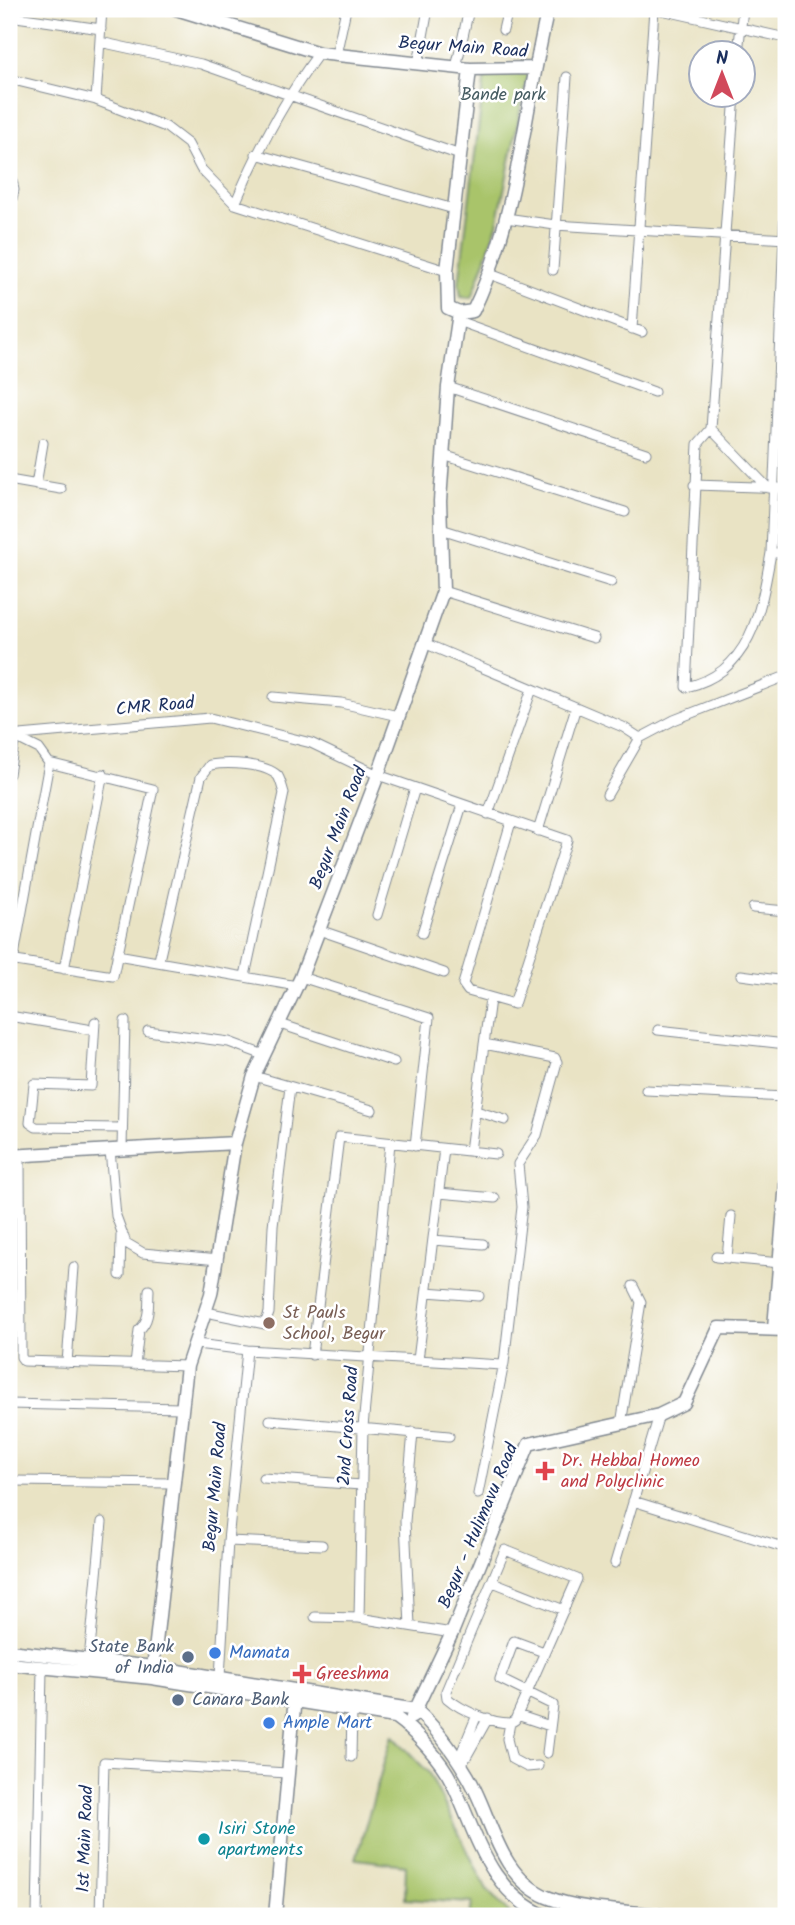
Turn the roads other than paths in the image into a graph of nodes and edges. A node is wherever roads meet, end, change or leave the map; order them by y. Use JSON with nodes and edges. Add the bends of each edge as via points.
{"nodes":[{"id":1,"x":102,"y":9,"type":"edge"},
{"id":2,"x":176,"y":9,"type":"edge"},
{"id":3,"x":346,"y":9,"type":"edge"},
{"id":4,"x":428,"y":9,"type":"edge"},
{"id":5,"x":469,"y":9,"type":"edge"},
{"id":6,"x":508,"y":9,"type":"edge"},
{"id":7,"x":548,"y":9,"type":"edge"},
{"id":8,"x":655,"y":9,"type":"edge"},
{"id":9,"x":743,"y":9,"type":"edge"},
{"id":10,"x":687,"y":12,"type":"edge"},
{"id":11,"x":9,"y":16,"type":"edge"},
{"id":12,"x":739,"y":27,"type":"junction"},
{"id":13,"x":102,"y":29,"type":"junction"},
{"id":14,"x":503,"y":30,"type":"dead end"},
{"id":15,"x":739,"y":38,"type":"edge"},
{"id":16,"x":786,"y":38,"type":"edge"},
{"id":17,"x":100,"y":42,"type":"junction"},
{"id":18,"x":318,"y":53,"type":"junction"},
{"id":19,"x":336,"y":55,"type":"junction"},
{"id":20,"x":418,"y":64,"type":"junction"},
{"id":21,"x":534,"y":68,"type":"junction"},
{"id":22,"x":463,"y":69,"type":"junction"},
{"id":23,"x":567,"y":77,"type":"dead end"},
{"id":24,"x":9,"y":79,"type":"edge"},
{"id":25,"x":288,"y":94,"type":"junction"},
{"id":26,"x":96,"y":100,"type":"junction"},
{"id":27,"x":734,"y":108,"type":"edge"},
{"id":28,"x":256,"y":154,"type":"junction"},
{"id":29,"x":460,"y":155,"type":"junction"},
{"id":30,"x":9,"y":165,"type":"edge"},
{"id":31,"x":786,"y":184,"type":"edge"},
{"id":32,"x":235,"y":204,"type":"junction"},
{"id":33,"x":454,"y":209,"type":"junction"},
{"id":34,"x":9,"y":211,"type":"edge"},
{"id":35,"x":506,"y":218,"type":"junction"},
{"id":36,"x":555,"y":225,"type":"junction"},
{"id":37,"x":640,"y":229,"type":"junction"},
{"id":38,"x":727,"y":235,"type":"junction"},
{"id":39,"x":785,"y":239,"type":"edge"},
{"id":40,"x":447,"y":271,"type":"junction"},
{"id":41,"x":553,"y":271,"type":"dead end"},
{"id":42,"x":490,"y":274,"type":"junction"},
{"id":43,"x":458,"y":317,"type":"junction"},
{"id":44,"x":632,"y":329,"type":"junction"},
{"id":45,"x":642,"y":332,"type":"dead end"},
{"id":46,"x":448,"y":387,"type":"junction"},
{"id":47,"x":654,"y":392,"type":"dead end"},
{"id":48,"x":711,"y":429,"type":"junction"},
{"id":49,"x":43,"y":443,"type":"dead end"},
{"id":50,"x":646,"y":453,"type":"dead end"},
{"id":51,"x":443,"y":455,"type":"junction"},
{"id":52,"x":9,"y":480,"type":"edge"},
{"id":53,"x":36,"y":485,"type":"junction"},
{"id":54,"x":694,"y":485,"type":"junction"},
{"id":55,"x":777,"y":488,"type":"edge"},
{"id":56,"x":61,"y":489,"type":"dead end"},
{"id":57,"x":625,"y":512,"type":"dead end"},
{"id":58,"x":441,"y":529,"type":"junction"},
{"id":59,"x":771,"y":553,"type":"junction"},
{"id":60,"x":786,"y":553,"type":"edge"},
{"id":61,"x":611,"y":582,"type":"dead end"},
{"id":62,"x":443,"y":591,"type":"junction"},
{"id":63,"x":594,"y":638,"type":"dead end"},
{"id":64,"x":424,"y":643,"type":"junction"},
{"id":65,"x":786,"y":676,"type":"edge"},
{"id":66,"x":532,"y":689,"type":"junction"},
{"id":67,"x":273,"y":696,"type":"dead end"},
{"id":68,"x":576,"y":707,"type":"junction"},
{"id":69,"x":398,"y":716,"type":"junction"},
{"id":70,"x":12,"y":737,"type":"edge"},
{"id":71,"x":640,"y":738,"type":"junction"},
{"id":72,"x":48,"y":763,"type":"junction"},
{"id":73,"x":9,"y":774,"type":"edge"},
{"id":74,"x":103,"y":774,"type":"junction"},
{"id":75,"x":379,"y":775,"type":"junction"},
{"id":76,"x":415,"y":788,"type":"junction"},
{"id":77,"x":607,"y":795,"type":"dead end"},
{"id":78,"x":462,"y":805,"type":"junction"},
{"id":79,"x":488,"y":814,"type":"junction"},
{"id":80,"x":511,"y":822,"type":"junction"},
{"id":81,"x":538,"y":831,"type":"junction"},
{"id":82,"x":752,"y":908,"type":"dead end"},
{"id":83,"x":786,"y":911,"type":"edge"},
{"id":84,"x":377,"y":915,"type":"dead end"},
{"id":85,"x":319,"y":930,"type":"junction"},
{"id":86,"x":422,"y":933,"type":"dead end"},
{"id":87,"x":117,"y":955,"type":"junction"},
{"id":88,"x":159,"y":960,"type":"junction"},
{"id":89,"x":11,"y":961,"type":"edge"},
{"id":90,"x":64,"y":968,"type":"junction"},
{"id":91,"x":444,"y":973,"type":"dead end"},
{"id":92,"x":741,"y":975,"type":"dead end"},
{"id":93,"x":245,"y":976,"type":"junction"},
{"id":94,"x":299,"y":981,"type":"junction"},
{"id":95,"x":786,"y":981,"type":"edge"},
{"id":96,"x":490,"y":999,"type":"junction"},
{"id":97,"x":9,"y":1016,"type":"edge"},
{"id":98,"x":125,"y":1021,"type":"dead end"},
{"id":99,"x":95,"y":1022,"type":"dead end"},
{"id":100,"x":280,"y":1024,"type":"junction"},
{"id":101,"x":87,"y":1029,"type":"dead end"},
{"id":102,"x":658,"y":1030,"type":"dead end"},
{"id":103,"x":148,"y":1031,"type":"dead end"},
{"id":104,"x":484,"y":1044,"type":"junction"},
{"id":105,"x":786,"y":1044,"type":"edge"},
{"id":106,"x":264,"y":1055,"type":"junction"},
{"id":107,"x":394,"y":1062,"type":"dead end"},
{"id":108,"x":254,"y":1076,"type":"junction"},
{"id":109,"x":289,"y":1087,"type":"junction"},
{"id":110,"x":646,"y":1090,"type":"dead end"},
{"id":111,"x":786,"y":1097,"type":"edge"},
{"id":112,"x":372,"y":1110,"type":"dead end"},
{"id":113,"x":475,"y":1111,"type":"junction"},
{"id":114,"x":505,"y":1120,"type":"dead end"},
{"id":115,"x":122,"y":1128,"type":"junction"},
{"id":116,"x":235,"y":1143,"type":"junction"},
{"id":117,"x":390,"y":1143,"type":"junction"},
{"id":118,"x":415,"y":1146,"type":"junction"},
{"id":119,"x":116,"y":1149,"type":"junction"},
{"id":120,"x":444,"y":1149,"type":"junction"},
{"id":121,"x":470,"y":1151,"type":"junction"},
{"id":122,"x":496,"y":1154,"type":"dead end"},
{"id":123,"x":14,"y":1157,"type":"edge"},
{"id":124,"x":786,"y":1182,"type":"edge"},
{"id":125,"x":439,"y":1193,"type":"junction"},
{"id":126,"x":495,"y":1198,"type":"dead end"},
{"id":127,"x":731,"y":1216,"type":"dead end"},
{"id":128,"x":121,"y":1235,"type":"junction"},
{"id":129,"x":433,"y":1240,"type":"junction"},
{"id":130,"x":483,"y":1244,"type":"dead end"},
{"id":131,"x":716,"y":1257,"type":"dead end"},
{"id":132,"x":727,"y":1258,"type":"junction"},
{"id":133,"x":218,"y":1260,"type":"junction"},
{"id":134,"x":780,"y":1263,"type":"junction"},
{"id":135,"x":74,"y":1267,"type":"dead end"},
{"id":136,"x":120,"y":1275,"type":"dead end"},
{"id":137,"x":633,"y":1286,"type":"dead end"},
{"id":138,"x":149,"y":1290,"type":"dead end"},
{"id":139,"x":427,"y":1292,"type":"junction"},
{"id":140,"x":479,"y":1296,"type":"dead end"},
{"id":141,"x":206,"y":1312,"type":"junction"},
{"id":142,"x":780,"y":1329,"type":"edge"},
{"id":143,"x":196,"y":1344,"type":"junction"},
{"id":144,"x":247,"y":1350,"type":"junction"},
{"id":145,"x":312,"y":1355,"type":"junction"},
{"id":146,"x":369,"y":1358,"type":"junction"},
{"id":147,"x":418,"y":1360,"type":"junction"},
{"id":148,"x":67,"y":1363,"type":"junction"},
{"id":149,"x":135,"y":1365,"type":"junction"},
{"id":150,"x":502,"y":1365,"type":"junction"},
{"id":151,"x":187,"y":1366,"type":"junction"},
{"id":152,"x":9,"y":1404,"type":"edge"},
{"id":153,"x":181,"y":1408,"type":"junction"},
{"id":154,"x":659,"y":1415,"type":"junction"},
{"id":155,"x":270,"y":1420,"type":"dead end"},
{"id":156,"x":621,"y":1424,"type":"junction"},
{"id":157,"x":363,"y":1427,"type":"junction"},
{"id":158,"x":413,"y":1432,"type":"junction"},
{"id":159,"x":449,"y":1436,"type":"dead end"},
{"id":160,"x":263,"y":1478,"type":"dead end"},
{"id":161,"x":14,"y":1481,"type":"dead end"},
{"id":162,"x":172,"y":1483,"type":"junction"},
{"id":163,"x":361,"y":1485,"type":"junction"},
{"id":164,"x":478,"y":1494,"type":"dead end"},
{"id":165,"x":634,"y":1501,"type":"junction"},
{"id":166,"x":102,"y":1522,"type":"dead end"},
{"id":167,"x":229,"y":1541,"type":"junction"},
{"id":168,"x":322,"y":1545,"type":"dead end"},
{"id":169,"x":786,"y":1548,"type":"edge"},
{"id":170,"x":615,"y":1563,"type":"dead end"},
{"id":171,"x":493,"y":1582,"type":"junction"},
{"id":172,"x":564,"y":1610,"type":"junction"},
{"id":173,"x":315,"y":1617,"type":"dead end"},
{"id":174,"x":359,"y":1618,"type":"junction"},
{"id":175,"x":410,"y":1626,"type":"junction"},
{"id":176,"x":452,"y":1633,"type":"junction"},
{"id":177,"x":9,"y":1651,"type":"edge"},
{"id":178,"x":544,"y":1652,"type":"junction"},
{"id":179,"x":89,"y":1660,"type":"junction"},
{"id":180,"x":9,"y":1664,"type":"edge"},
{"id":181,"x":42,"y":1669,"type":"junction"},
{"id":182,"x":153,"y":1673,"type":"junction"},
{"id":183,"x":219,"y":1683,"type":"junction"},
{"id":184,"x":528,"y":1692,"type":"junction"},
{"id":185,"x":295,"y":1697,"type":"junction"},
{"id":186,"x":416,"y":1710,"type":"junction"},
{"id":187,"x":352,"y":1711,"type":"junction"},
{"id":188,"x":477,"y":1714,"type":"junction"},
{"id":189,"x":517,"y":1715,"type":"junction"},
{"id":190,"x":488,"y":1718,"type":"junction"},
{"id":191,"x":510,"y":1723,"type":"junction"},
{"id":192,"x":408,"y":1726,"type":"junction"},
{"id":193,"x":550,"y":1726,"type":"junction"},
{"id":194,"x":547,"y":1753,"type":"dead end"},
{"id":195,"x":351,"y":1757,"type":"dead end"},
{"id":196,"x":459,"y":1764,"type":"junction"},
{"id":197,"x":538,"y":1766,"type":"dead end"},
{"id":198,"x":288,"y":1773,"type":"junction"},
{"id":199,"x":504,"y":1856,"type":"junction"},
{"id":200,"x":488,"y":1866,"type":"junction"},
{"id":201,"x":37,"y":1916,"type":"edge"},
{"id":202,"x":100,"y":1916,"type":"edge"},
{"id":203,"x":275,"y":1916,"type":"edge"},
{"id":204,"x":546,"y":1916,"type":"edge"},
{"id":205,"x":669,"y":1916,"type":"edge"}],
"edges":[{"from":1,"to":13,"type":"street"},
{"from":2,"to":18,"type":"street","name":"Begur Main Road"},
{"from":3,"to":19,"type":"street"},
{"from":4,"to":20,"type":"street"},
{"from":5,"to":22,"type":"street"},
{"from":6,"to":14,"type":"street"},
{"from":7,"to":21,"type":"street"},
{"from":8,"to":10,"type":"street"},
{"from":8,"to":37,"type":"street"},
{"from":9,"to":12,"type":"street"},
{"from":10,"to":12,"type":"street"},
{"from":11,"to":13,"type":"street"},
{"from":12,"to":15,"type":"street"},
{"from":12,"to":16,"type":"street"},
{"from":13,"to":17,"type":"street"},
{"from":17,"to":25,"type":"street","via":[[201,64]]},
{"from":17,"to":26,"type":"street"},
{"from":18,"to":19,"type":"street","name":"Begur Main Road"},
{"from":18,"to":25,"type":"street"},
{"from":19,"to":20,"type":"street","name":"Begur Main Road"},
{"from":20,"to":22,"type":"street","name":"Begur Main Road"},
{"from":21,"to":22,"type":"street","name":"Begur Main Road"},
{"from":21,"to":35,"type":"street","name":"Begur Main Road"},
{"from":22,"to":29,"type":"street"},
{"from":23,"to":36,"type":"street"},
{"from":24,"to":26,"type":"street"},
{"from":25,"to":28,"type":"street"},
{"from":25,"to":29,"type":"street"},
{"from":26,"to":32,"type":"street","via":[[166,127],[188,144],[201,169]]},
{"from":27,"to":38,"type":"street"},
{"from":28,"to":32,"type":"street"},
{"from":28,"to":33,"type":"street"},
{"from":29,"to":33,"type":"street"},
{"from":30,"to":34,"type":"street","via":[[14,190]]},
{"from":31,"to":39,"type":"street"},
{"from":32,"to":40,"type":"street"},
{"from":33,"to":40,"type":"street"},
{"from":35,"to":36,"type":"street"},
{"from":35,"to":42,"type":"street","name":"Begur Main Road"},
{"from":36,"to":37,"type":"street"},
{"from":36,"to":41,"type":"street"},
{"from":37,"to":38,"type":"street"},
{"from":37,"to":44,"type":"street"},
{"from":38,"to":39,"type":"street"},
{"from":38,"to":48,"type":"street"},
{"from":39,"to":55,"type":"street"},
{"from":40,"to":43,"type":"street","via":[[448,308]]},
{"from":42,"to":43,"type":"street","name":"Begur Main Road","via":[[473,311]]},
{"from":42,"to":44,"type":"street"},
{"from":43,"to":46,"type":"street","name":"Begur Main Road"},
{"from":43,"to":47,"type":"street"},
{"from":44,"to":45,"type":"street"},
{"from":46,"to":50,"type":"street"},
{"from":46,"to":51,"type":"street","name":"Begur Main Road"},
{"from":48,"to":54,"type":"street","via":[[698,444]]},
{"from":48,"to":55,"type":"street"},
{"from":49,"to":53,"type":"street"},
{"from":51,"to":57,"type":"street"},
{"from":51,"to":58,"type":"street","name":"Begur Main Road"},
{"from":52,"to":53,"type":"street"},
{"from":53,"to":56,"type":"street"},
{"from":54,"to":55,"type":"street"},
{"from":54,"to":59,"type":"street","via":[[686,687],[710,682],[744,648],[760,613]]},
{"from":55,"to":59,"type":"street"},
{"from":58,"to":61,"type":"street"},
{"from":58,"to":62,"type":"street","name":"Begur Main Road"},
{"from":59,"to":60,"type":"street"},
{"from":62,"to":63,"type":"street"},
{"from":62,"to":64,"type":"street","name":"Begur Main Road"},
{"from":64,"to":66,"type":"street"},
{"from":64,"to":69,"type":"street","name":"Begur Main Road"},
{"from":65,"to":71,"type":"street"},
{"from":66,"to":68,"type":"street"},
{"from":66,"to":79,"type":"street"},
{"from":67,"to":69,"type":"street","via":[[341,703]]},
{"from":68,"to":71,"type":"street"},
{"from":68,"to":81,"type":"street"},
{"from":69,"to":75,"type":"street","name":"Begur Main Road"},
{"from":70,"to":72,"type":"street","via":[[39,749]]},
{"from":70,"to":73,"type":"street"},
{"from":70,"to":75,"type":"street","name":"CMR Road","via":[[210,718],[311,743]]},
{"from":71,"to":77,"type":"street"},
{"from":72,"to":74,"type":"street"},
{"from":72,"to":89,"type":"street"},
{"from":74,"to":87,"type":"street","via":[[153,789]]},
{"from":74,"to":90,"type":"street"},
{"from":75,"to":76,"type":"street","name":"CMR Road"},
{"from":75,"to":85,"type":"street","name":"Begur Main Road"},
{"from":76,"to":78,"type":"street","name":"CMR Road"},
{"from":76,"to":84,"type":"street"},
{"from":78,"to":79,"type":"street","name":"CMR Road"},
{"from":78,"to":86,"type":"street"},
{"from":79,"to":80,"type":"street","name":"CMR Road"},
{"from":80,"to":81,"type":"street","name":"CMR Road"},
{"from":80,"to":96,"type":"street","via":[[463,979],[464,989]]},
{"from":81,"to":96,"type":"street","name":"CMR Road","via":[[567,840],[514,1004]]},
{"from":82,"to":83,"type":"street"},
{"from":85,"to":91,"type":"street"},
{"from":85,"to":94,"type":"street","name":"Begur Main Road"},
{"from":87,"to":88,"type":"street"},
{"from":87,"to":90,"type":"street","via":[[113,976]]},
{"from":88,"to":93,"type":"street"},
{"from":88,"to":93,"type":"street","via":[[201,777],[210,765],[223,763],[270,770],[280,778],[284,793]]},
{"from":89,"to":90,"type":"street"},
{"from":92,"to":95,"type":"street"},
{"from":93,"to":94,"type":"street"},
{"from":94,"to":100,"type":"street","name":"Begur Main Road"},
{"from":94,"to":118,"type":"street","via":[[429,1018]]},
{"from":96,"to":104,"type":"street"},
{"from":97,"to":101,"type":"street"},
{"from":98,"to":115,"type":"street"},
{"from":99,"to":115,"type":"street","via":[[91,1086],[34,1084],[30,1123],[36,1127]]},
{"from":100,"to":106,"type":"street","name":"Begur Main Road"},
{"from":100,"to":107,"type":"street"},
{"from":102,"to":105,"type":"street"},
{"from":103,"to":106,"type":"street","via":[[229,1042]]},
{"from":104,"to":113,"type":"street"},
{"from":104,"to":150,"type":"street","via":[[557,1062],[537,1135],[518,1164],[521,1220]]},
{"from":106,"to":108,"type":"street","name":"Begur Main Road"},
{"from":108,"to":109,"type":"street"},
{"from":108,"to":116,"type":"street","name":"Begur Main Road"},
{"from":109,"to":112,"type":"street"},
{"from":109,"to":141,"type":"street","via":[[265,1324]]},
{"from":110,"to":111,"type":"street"},
{"from":113,"to":114,"type":"street"},
{"from":113,"to":121,"type":"street"},
{"from":115,"to":119,"type":"street"},
{"from":116,"to":119,"type":"street"},
{"from":116,"to":133,"type":"street","name":"Begur Main Road"},
{"from":117,"to":118,"type":"street"},
{"from":117,"to":145,"type":"street","via":[[339,1137]]},
{"from":117,"to":146,"type":"street","name":"2nd Cross Road"},
{"from":118,"to":120,"type":"street"},
{"from":119,"to":123,"type":"street"},
{"from":119,"to":128,"type":"street","via":[[116,1216]]},
{"from":120,"to":121,"type":"street"},
{"from":120,"to":125,"type":"street"},
{"from":121,"to":122,"type":"street"},
{"from":123,"to":148,"type":"street","via":[[21,1357],[29,1362]]},
{"from":124,"to":134,"type":"street"},
{"from":125,"to":126,"type":"street"},
{"from":125,"to":129,"type":"street"},
{"from":127,"to":132,"type":"street"},
{"from":128,"to":133,"type":"street","via":[[143,1253]]},
{"from":128,"to":136,"type":"street"},
{"from":129,"to":130,"type":"street"},
{"from":129,"to":139,"type":"street"},
{"from":131,"to":132,"type":"street"},
{"from":132,"to":134,"type":"street"},
{"from":133,"to":141,"type":"street","name":"Begur Main Road"},
{"from":134,"to":142,"type":"street"},
{"from":135,"to":148,"type":"street"},
{"from":137,"to":156,"type":"street","via":[[641,1302]]},
{"from":138,"to":149,"type":"street","via":[[148,1315],[139,1330]]},
{"from":139,"to":140,"type":"street"},
{"from":139,"to":147,"type":"street"},
{"from":141,"to":143,"type":"street","name":"Begur Main Road"},
{"from":142,"to":154,"type":"street","name":"Begur - Hulimavu Road","via":[[719,1328],[684,1403]]},
{"from":143,"to":144,"type":"street"},
{"from":143,"to":151,"type":"street","name":"Begur Main Road"},
{"from":144,"to":145,"type":"street"},
{"from":144,"to":167,"type":"street","name":"Begur Main Road"},
{"from":145,"to":146,"type":"street"},
{"from":146,"to":147,"type":"street"},
{"from":146,"to":157,"type":"street","name":"2nd Cross Road"},
{"from":147,"to":150,"type":"street"},
{"from":148,"to":149,"type":"street"},
{"from":149,"to":151,"type":"street"},
{"from":150,"to":164,"type":"street"},
{"from":151,"to":153,"type":"street","name":"Begur Main Road"},
{"from":152,"to":153,"type":"street"},
{"from":153,"to":162,"type":"street","name":"Begur Main Road"},
{"from":154,"to":156,"type":"street","name":"Begur - Hulimavu Road"},
{"from":154,"to":165,"type":"street"},
{"from":155,"to":157,"type":"street"},
{"from":156,"to":176,"type":"street","name":"Begur - Hulimavu Road","via":[[529,1444]]},
{"from":157,"to":158,"type":"street"},
{"from":157,"to":163,"type":"street","name":"2nd Cross Road"},
{"from":158,"to":159,"type":"street"},
{"from":158,"to":175,"type":"street","via":[[405,1521]]},
{"from":160,"to":163,"type":"street"},
{"from":161,"to":162,"type":"street"},
{"from":162,"to":182,"type":"street","name":"Begur Main Road"},
{"from":163,"to":174,"type":"street","name":"2nd Cross Road"},
{"from":165,"to":169,"type":"street"},
{"from":165,"to":170,"type":"street"},
{"from":166,"to":179,"type":"street"},
{"from":167,"to":168,"type":"street"},
{"from":167,"to":183,"type":"street","name":"Begur Main Road"},
{"from":171,"to":172,"type":"street"},
{"from":171,"to":172,"type":"street","via":[[506,1550],[577,1578]]},
{"from":171,"to":188,"type":"street","via":[[446,1691],[452,1703]]},
{"from":172,"to":178,"type":"street"},
{"from":173,"to":174,"type":"street"},
{"from":174,"to":175,"type":"street"},
{"from":175,"to":176,"type":"street"},
{"from":176,"to":186,"type":"street","name":"Begur - Hulimavu Road"},
{"from":177,"to":179,"type":"street"},
{"from":178,"to":184,"type":"street"},
{"from":178,"to":184,"type":"street","via":[[514,1641],[500,1679]]},
{"from":179,"to":182,"type":"street"},
{"from":180,"to":181,"type":"street"},
{"from":181,"to":182,"type":"street"},
{"from":181,"to":201,"type":"street"},
{"from":182,"to":183,"type":"street"},
{"from":183,"to":185,"type":"street"},
{"from":184,"to":189,"type":"street"},
{"from":184,"to":193,"type":"street","via":[[553,1705]]},
{"from":185,"to":186,"type":"street"},
{"from":185,"to":187,"type":"street"},
{"from":185,"to":198,"type":"street"},
{"from":186,"to":192,"type":"street","name":"Begur - Hulimavu Road"},
{"from":186,"to":196,"type":"street"},
{"from":187,"to":192,"type":"street","via":[[395,1717]]},
{"from":187,"to":195,"type":"street"},
{"from":188,"to":190,"type":"street"},
{"from":188,"to":196,"type":"street"},
{"from":189,"to":191,"type":"street"},
{"from":189,"to":193,"type":"street"},
{"from":190,"to":191,"type":"street"},
{"from":190,"to":196,"type":"street"},
{"from":191,"to":197,"type":"street","via":[[507,1739],[512,1759],[527,1767]]},
{"from":192,"to":200,"type":"street","via":[[450,1779]]},
{"from":193,"to":194,"type":"street"},
{"from":196,"to":199,"type":"street"},
{"from":198,"to":202,"type":"street","name":"1st Main Road","via":[[104,1762]]},
{"from":198,"to":203,"type":"street"},
{"from":199,"to":200,"type":"street"},
{"from":199,"to":205,"type":"street","via":[[522,1880],[547,1896]]},
{"from":200,"to":204,"type":"street","via":[[510,1895]]}]}
